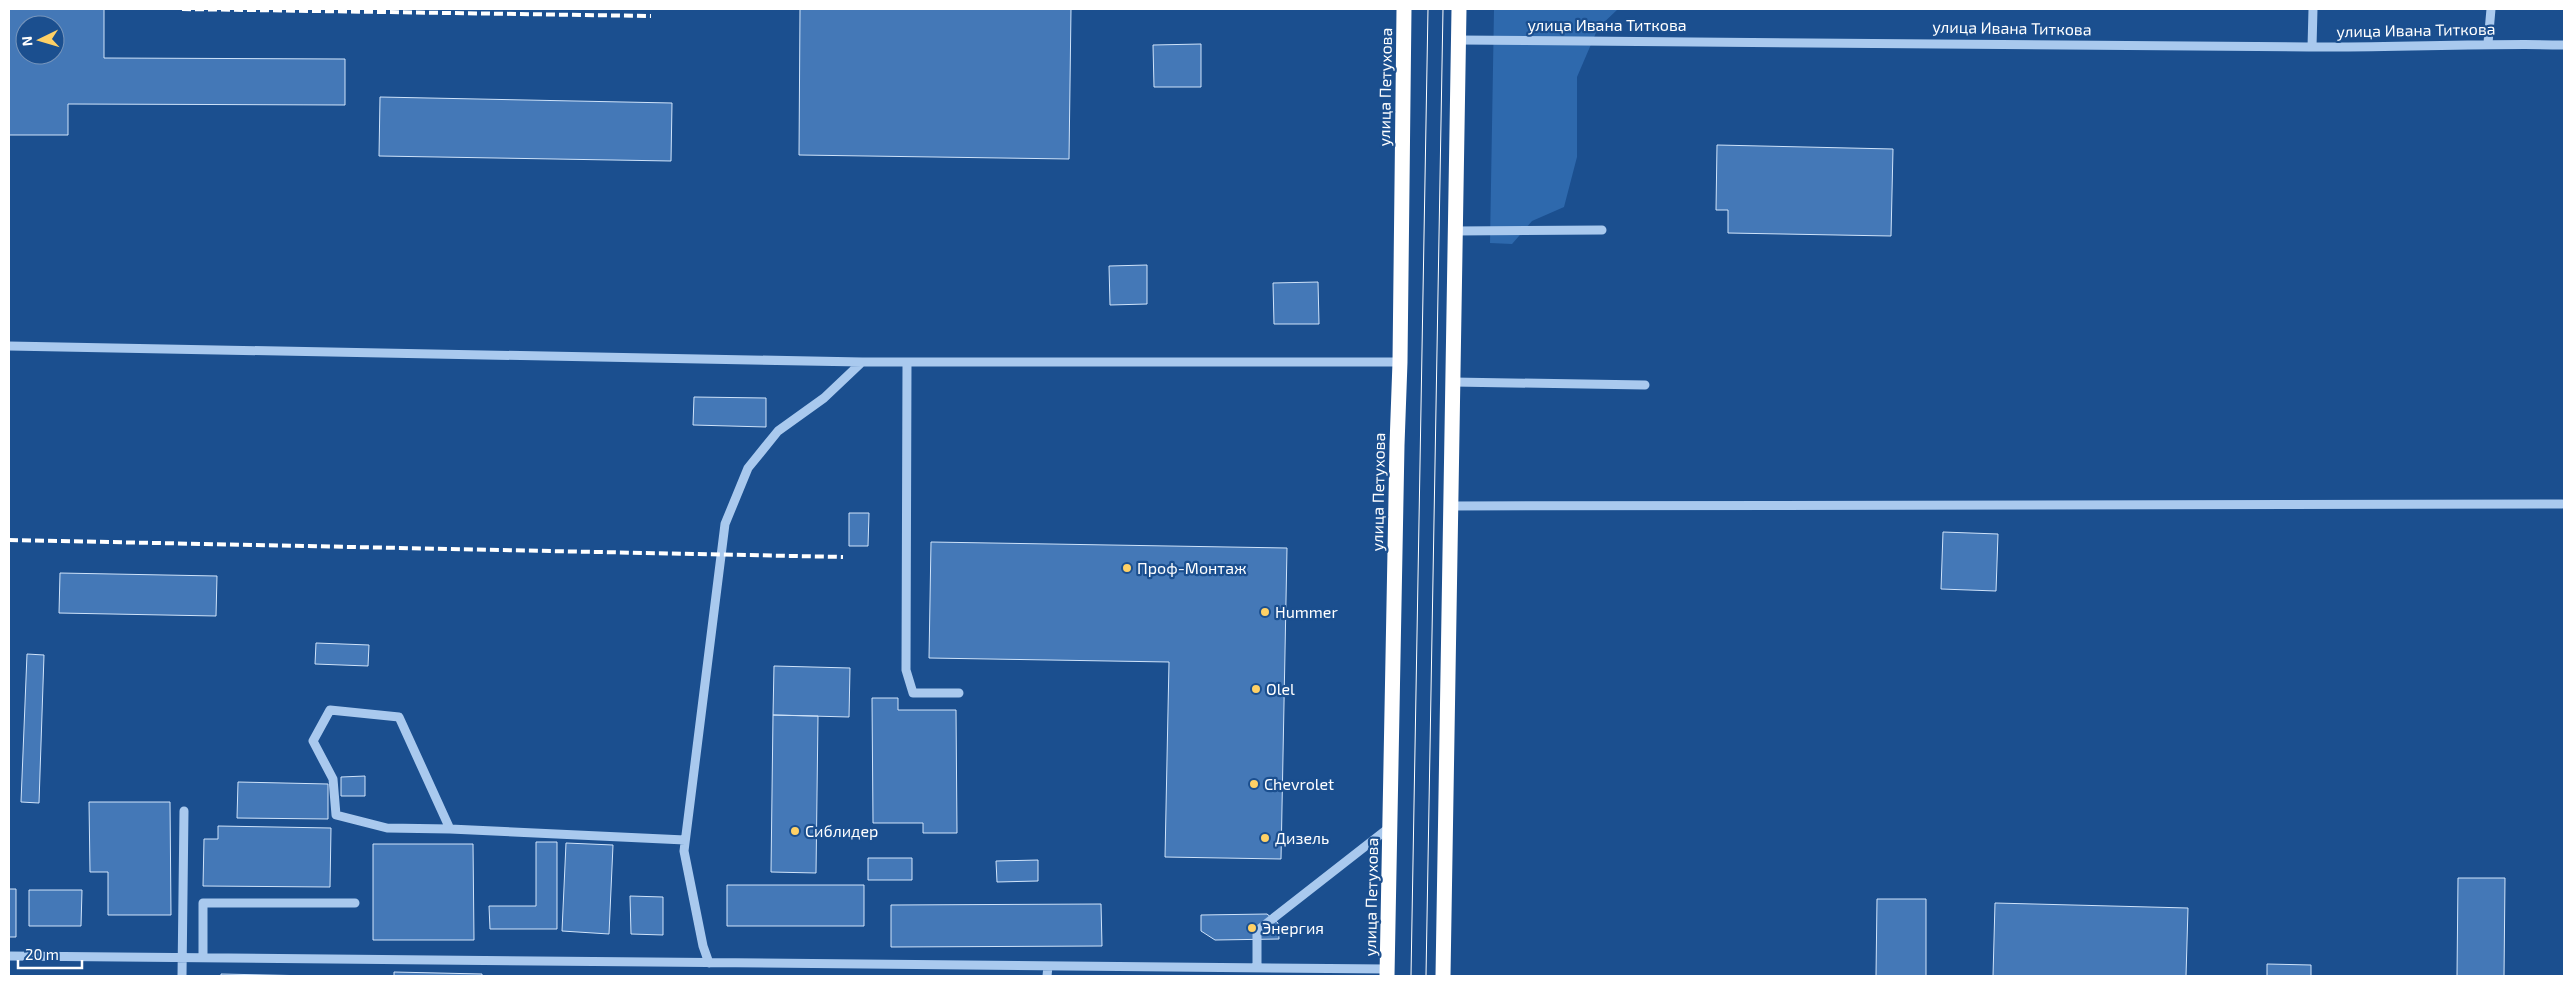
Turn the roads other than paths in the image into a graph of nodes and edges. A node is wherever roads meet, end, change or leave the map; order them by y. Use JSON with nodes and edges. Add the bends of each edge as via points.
{"nodes":[{"id":1,"x":1404,"y":9,"type":"edge"},
{"id":2,"x":1460,"y":9,"type":"edge"},
{"id":3,"x":2313,"y":9,"type":"edge"},
{"id":4,"x":2491,"y":9,"type":"edge"},
{"id":5,"x":1459,"y":40,"type":"junction"},
{"id":6,"x":2488,"y":43,"type":"junction"},
{"id":7,"x":2564,"y":45,"type":"edge"},
{"id":8,"x":2312,"y":47,"type":"junction"},
{"id":9,"x":1602,"y":230,"type":"dead end"},
{"id":10,"x":1456,"y":231,"type":"junction"},
{"id":11,"x":9,"y":346,"type":"edge"},
{"id":12,"x":862,"y":362,"type":"junction"},
{"id":13,"x":907,"y":362,"type":"junction"},
{"id":14,"x":1400,"y":362,"type":"junction"},
{"id":15,"x":1453,"y":382,"type":"junction"},
{"id":16,"x":1645,"y":385,"type":"dead end"},
{"id":17,"x":2562,"y":504,"type":"dead end"},
{"id":18,"x":1451,"y":506,"type":"junction"},
{"id":19,"x":959,"y":693,"type":"dead end"},
{"id":20,"x":184,"y":811,"type":"dead end"},
{"id":21,"x":1390,"y":827,"type":"junction"},
{"id":22,"x":450,"y":829,"type":"junction"},
{"id":23,"x":685,"y":840,"type":"junction"},
{"id":24,"x":355,"y":903,"type":"dead end"},
{"id":25,"x":9,"y":956,"type":"edge"},
{"id":26,"x":182,"y":958,"type":"junction"},
{"id":27,"x":203,"y":958,"type":"junction"},
{"id":28,"x":709,"y":963,"type":"junction"},
{"id":29,"x":1048,"y":966,"type":"junction"},
{"id":30,"x":1257,"y":967,"type":"junction"},
{"id":31,"x":1387,"y":973,"type":"edge"},
{"id":32,"x":182,"y":976,"type":"edge"},
{"id":33,"x":1047,"y":976,"type":"edge"},
{"id":34,"x":1443,"y":976,"type":"edge"}],
"edges":[{"from":1,"to":14,"type":"highway","name":"улица Петухова"},
{"from":2,"to":5,"type":"highway"},
{"from":3,"to":8,"type":"street"},
{"from":4,"to":6,"type":"street"},
{"from":5,"to":8,"type":"street","name":"улица Ивана Титкова"},
{"from":5,"to":10,"type":"highway"},
{"from":6,"to":7,"type":"street","name":"улица Ивана Титкова"},
{"from":6,"to":8,"type":"street","name":"улица Ивана Титкова"},
{"from":9,"to":10,"type":"street"},
{"from":10,"to":15,"type":"highway"},
{"from":11,"to":12,"type":"street"},
{"from":12,"to":13,"type":"street"},
{"from":12,"to":23,"type":"street","via":[[824,398],[778,431],[748,468],[725,524]]},
{"from":13,"to":14,"type":"street"},
{"from":13,"to":19,"type":"street","via":[[906,670],[913,693]]},
{"from":14,"to":21,"type":"highway","name":"улица Петухова"},
{"from":15,"to":16,"type":"street"},
{"from":15,"to":18,"type":"highway"},
{"from":17,"to":18,"type":"street"},
{"from":18,"to":34,"type":"highway"},
{"from":20,"to":26,"type":"street"},
{"from":21,"to":30,"type":"street","via":[[1256,931]]},
{"from":21,"to":31,"type":"highway","name":"улица Петухова"},
{"from":22,"to":22,"type":"street","via":[[387,828],[336,815],[333,779],[313,741],[330,710],[399,717]]},
{"from":22,"to":23,"type":"street"},
{"from":23,"to":28,"type":"street","via":[[686,860]]},
{"from":24,"to":27,"type":"street","via":[[204,903]]},
{"from":25,"to":26,"type":"street"},
{"from":26,"to":27,"type":"street"},
{"from":26,"to":32,"type":"street"},
{"from":27,"to":28,"type":"street"},
{"from":28,"to":29,"type":"street"},
{"from":29,"to":30,"type":"street"},
{"from":29,"to":33,"type":"street"},
{"from":30,"to":31,"type":"street"}]}
